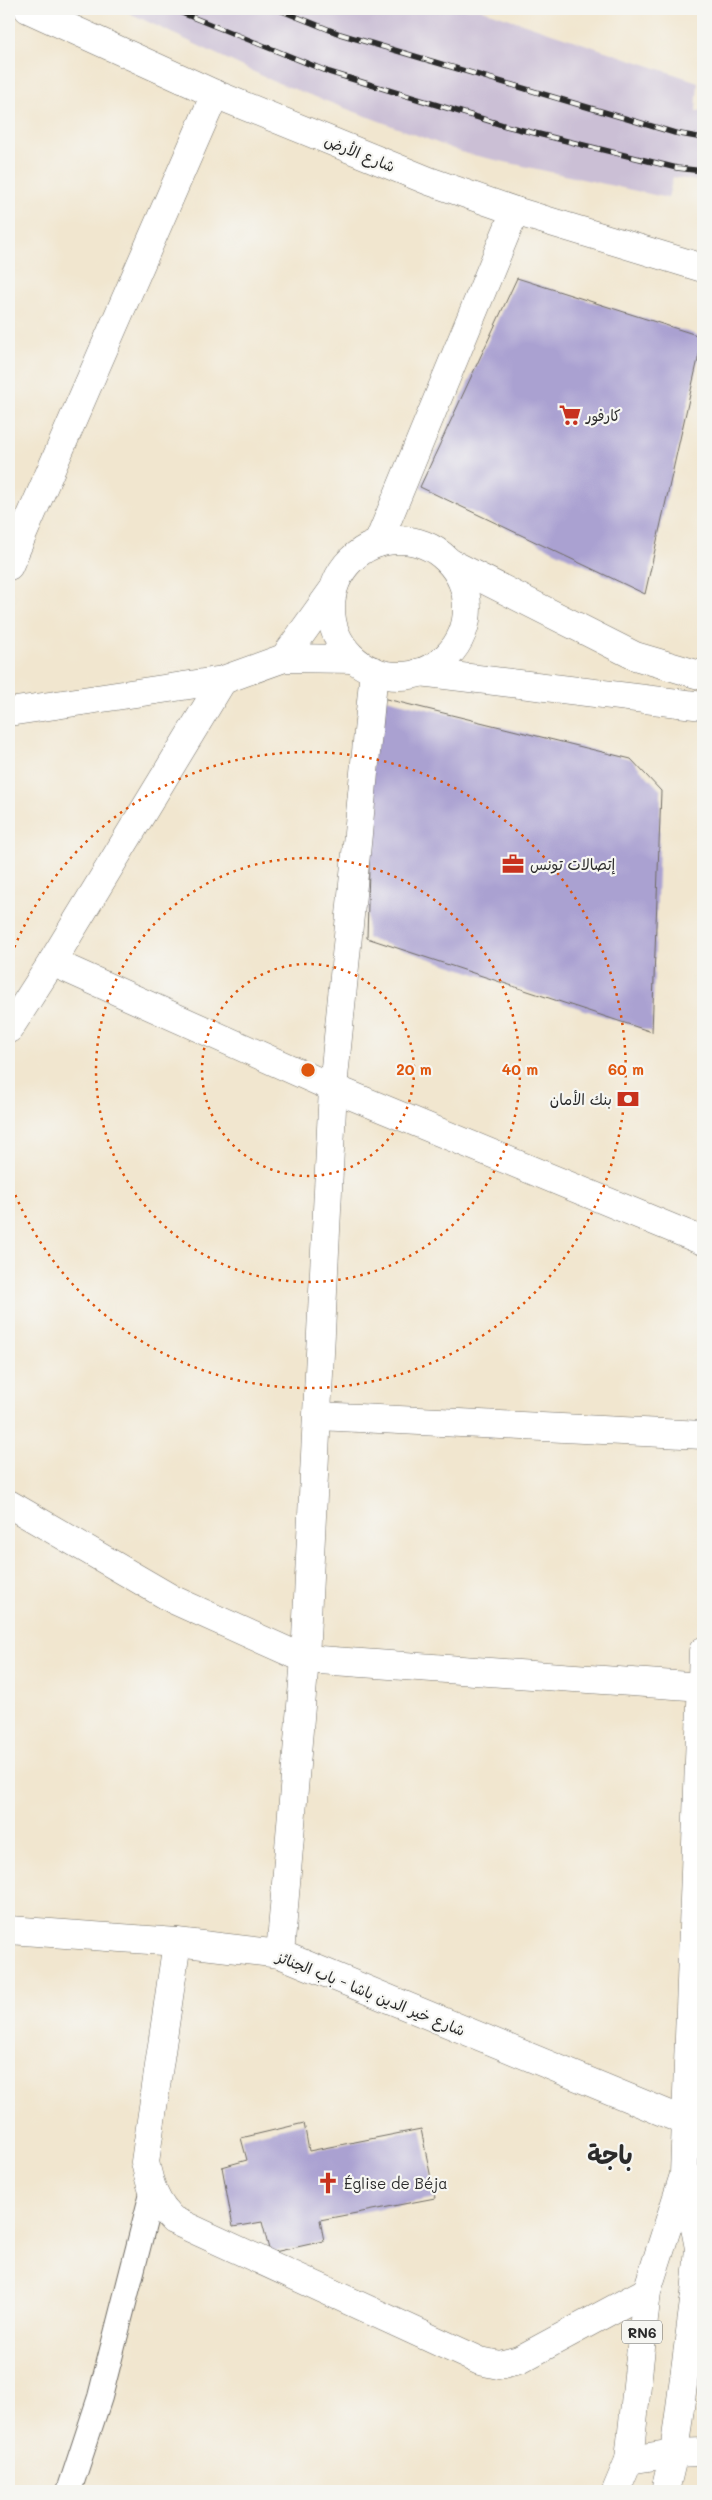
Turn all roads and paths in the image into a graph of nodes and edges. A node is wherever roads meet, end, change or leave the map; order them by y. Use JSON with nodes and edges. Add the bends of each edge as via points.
{"nodes":[{"id":1,"x":28,"y":9,"type":"edge"},
{"id":2,"x":215,"y":94,"type":"junction"},
{"id":3,"x":515,"y":211,"type":"junction"},
{"id":4,"x":703,"y":268,"type":"edge"},
{"id":5,"x":378,"y":543,"type":"junction"},
{"id":6,"x":451,"y":563,"type":"junction"},
{"id":7,"x":9,"y":566,"type":"edge"},
{"id":8,"x":332,"y":591,"type":"junction"},
{"id":9,"x":284,"y":658,"type":"junction"},
{"id":10,"x":364,"y":665,"type":"junction"},
{"id":11,"x":420,"y":672,"type":"junction"},
{"id":12,"x":703,"y":676,"type":"edge"},
{"id":13,"x":223,"y":680,"type":"junction"},
{"id":14,"x":703,"y":706,"type":"edge"},
{"id":15,"x":9,"y":712,"type":"edge"},
{"id":16,"x":52,"y":962,"type":"junction"},
{"id":17,"x":9,"y":1029,"type":"edge"},
{"id":18,"x":333,"y":1088,"type":"junction"},
{"id":19,"x":703,"y":1241,"type":"edge"},
{"id":20,"x":318,"y":1416,"type":"junction"},
{"id":21,"x":703,"y":1434,"type":"edge"},
{"id":22,"x":9,"y":1504,"type":"edge"},
{"id":23,"x":703,"y":1652,"type":"edge"},
{"id":24,"x":305,"y":1659,"type":"junction"},
{"id":25,"x":702,"y":1686,"type":"edge"},
{"id":26,"x":9,"y":1930,"type":"edge"},
{"id":27,"x":177,"y":1942,"type":"junction"},
{"id":28,"x":280,"y":1954,"type":"junction"},
{"id":29,"x":695,"y":2121,"type":"edge"},
{"id":30,"x":684,"y":2176,"type":"junction"},
{"id":31,"x":152,"y":2193,"type":"junction"},
{"id":32,"x":646,"y":2291,"type":"junction"},
{"id":33,"x":703,"y":2452,"type":"edge"},
{"id":34,"x":674,"y":2453,"type":"junction"},
{"id":35,"x":629,"y":2460,"type":"junction"},
{"id":36,"x":69,"y":2491,"type":"edge"},
{"id":37,"x":616,"y":2491,"type":"edge"},
{"id":38,"x":665,"y":2491,"type":"edge"}],
"edges":[{"from":1,"to":2,"type":"street","name":"شارع الأرض"},
{"from":2,"to":3,"type":"street","name":"شارع الأرض","via":[[429,181]]},
{"from":2,"to":7,"type":"street"},
{"from":3,"to":4,"type":"street","name":"شارع الأرض"},
{"from":3,"to":5,"type":"street"},
{"from":5,"to":6,"type":"street","via":[[404,539],[430,547]]},
{"from":5,"to":8,"type":"street","via":[[349,561]]},
{"from":6,"to":11,"type":"street","via":[[464,586],[467,612],[460,638],[444,659]]},
{"from":6,"to":12,"type":"street","via":[[635,656]]},
{"from":8,"to":9,"type":"street"},
{"from":8,"to":10,"type":"street","via":[[330,610],[341,645]]},
{"from":9,"to":10,"type":"street"},
{"from":9,"to":13,"type":"street"},
{"from":10,"to":11,"type":"street","via":[[389,675],[405,676]]},
{"from":10,"to":18,"type":"street"},
{"from":11,"to":14,"type":"street"},
{"from":13,"to":15,"type":"street"},
{"from":13,"to":16,"type":"street"},
{"from":16,"to":17,"type":"street"},
{"from":16,"to":18,"type":"street"},
{"from":18,"to":19,"type":"street"},
{"from":18,"to":20,"type":"street"},
{"from":20,"to":21,"type":"street"},
{"from":20,"to":24,"type":"street"},
{"from":22,"to":24,"type":"street","via":[[174,1600]]},
{"from":23,"to":25,"type":"street","number":"RN6"},
{"from":24,"to":25,"type":"street"},
{"from":24,"to":28,"type":"street"},
{"from":25,"to":29,"type":"street","number":"RN6"},
{"from":26,"to":27,"type":"street","name":"شارع خير الدين باشا - باب الجنائز"},
{"from":27,"to":28,"type":"street","name":"شارع خير الدين باشا - باب الجنائز"},
{"from":27,"to":31,"type":"street","via":[[146,2146],[145,2162]]},
{"from":28,"to":29,"type":"street","name":"شارع خير الدين باشا - باب الجنائز"},
{"from":29,"to":30,"type":"street","number":"RN6"},
{"from":30,"to":32,"type":"street","number":"RN6"},
{"from":30,"to":34,"type":"street","number":"RN6","via":[[699,2248]]},
{"from":31,"to":32,"type":"street","via":[[162,2211],[173,2220],[480,2361],[500,2364],[519,2360]]},
{"from":31,"to":36,"type":"street","via":[[100,2397]]},
{"from":32,"to":35,"type":"street","number":"RN6"},
{"from":33,"to":34,"type":"street"},
{"from":34,"to":35,"type":"street"},
{"from":34,"to":38,"type":"street","number":"RN6"},
{"from":35,"to":37,"type":"street","number":"RN6"}]}
